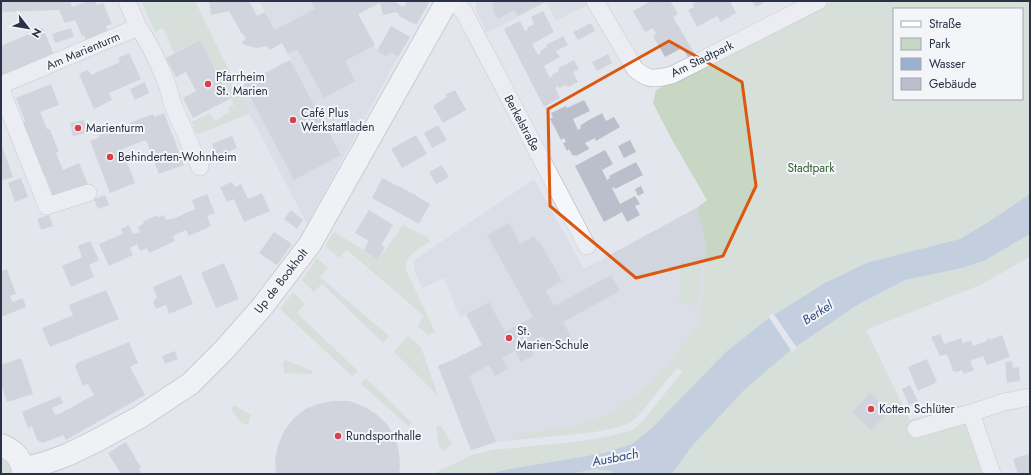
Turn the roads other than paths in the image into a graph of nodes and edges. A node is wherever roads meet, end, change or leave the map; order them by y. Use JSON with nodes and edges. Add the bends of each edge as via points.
{"nodes":[{"id":1,"x":127,"y":1,"type":"edge"},
{"id":2,"x":447,"y":1,"type":"edge"},
{"id":3,"x":455,"y":1,"type":"edge"},
{"id":4,"x":595,"y":1,"type":"edge"},
{"id":5,"x":818,"y":1,"type":"edge"},
{"id":6,"x":138,"y":27,"type":"junction"},
{"id":7,"x":1,"y":85,"type":"edge"},
{"id":8,"x":1,"y":90,"type":"edge"},
{"id":9,"x":200,"y":167,"type":"dead end"},
{"id":10,"x":88,"y":193,"type":"dead end"},
{"id":11,"x":586,"y":246,"type":"dead end"},
{"id":12,"x":1030,"y":397,"type":"edge"},
{"id":13,"x":971,"y":413,"type":"junction"},
{"id":14,"x":916,"y":429,"type":"dead end"},
{"id":15,"x":1,"y":445,"type":"edge"},
{"id":16,"x":23,"y":472,"type":"edge"},
{"id":17,"x":992,"y":474,"type":"edge"}],
"edges":[{"from":1,"to":6,"type":"street"},
{"from":2,"to":16,"type":"street","name":"Up de Bookholt","via":[[310,244],[262,307],[225,349],[190,384],[140,417],[67,455]]},
{"from":3,"to":11,"type":"street","name":"Berkelstraße","via":[[465,14]]},
{"from":4,"to":5,"type":"street","name":"Am Stadtpark","via":[[635,69],[645,77],[658,78],[672,75]]},
{"from":6,"to":7,"type":"street","name":"Am Marienturm"},
{"from":6,"to":9,"type":"street","via":[[170,93]]},
{"from":8,"to":10,"type":"street","via":[[47,206]]},
{"from":12,"to":13,"type":"street"},
{"from":13,"to":14,"type":"street"},
{"from":13,"to":17,"type":"street"},
{"from":15,"to":16,"type":"street","via":[[21,460]]}]}
